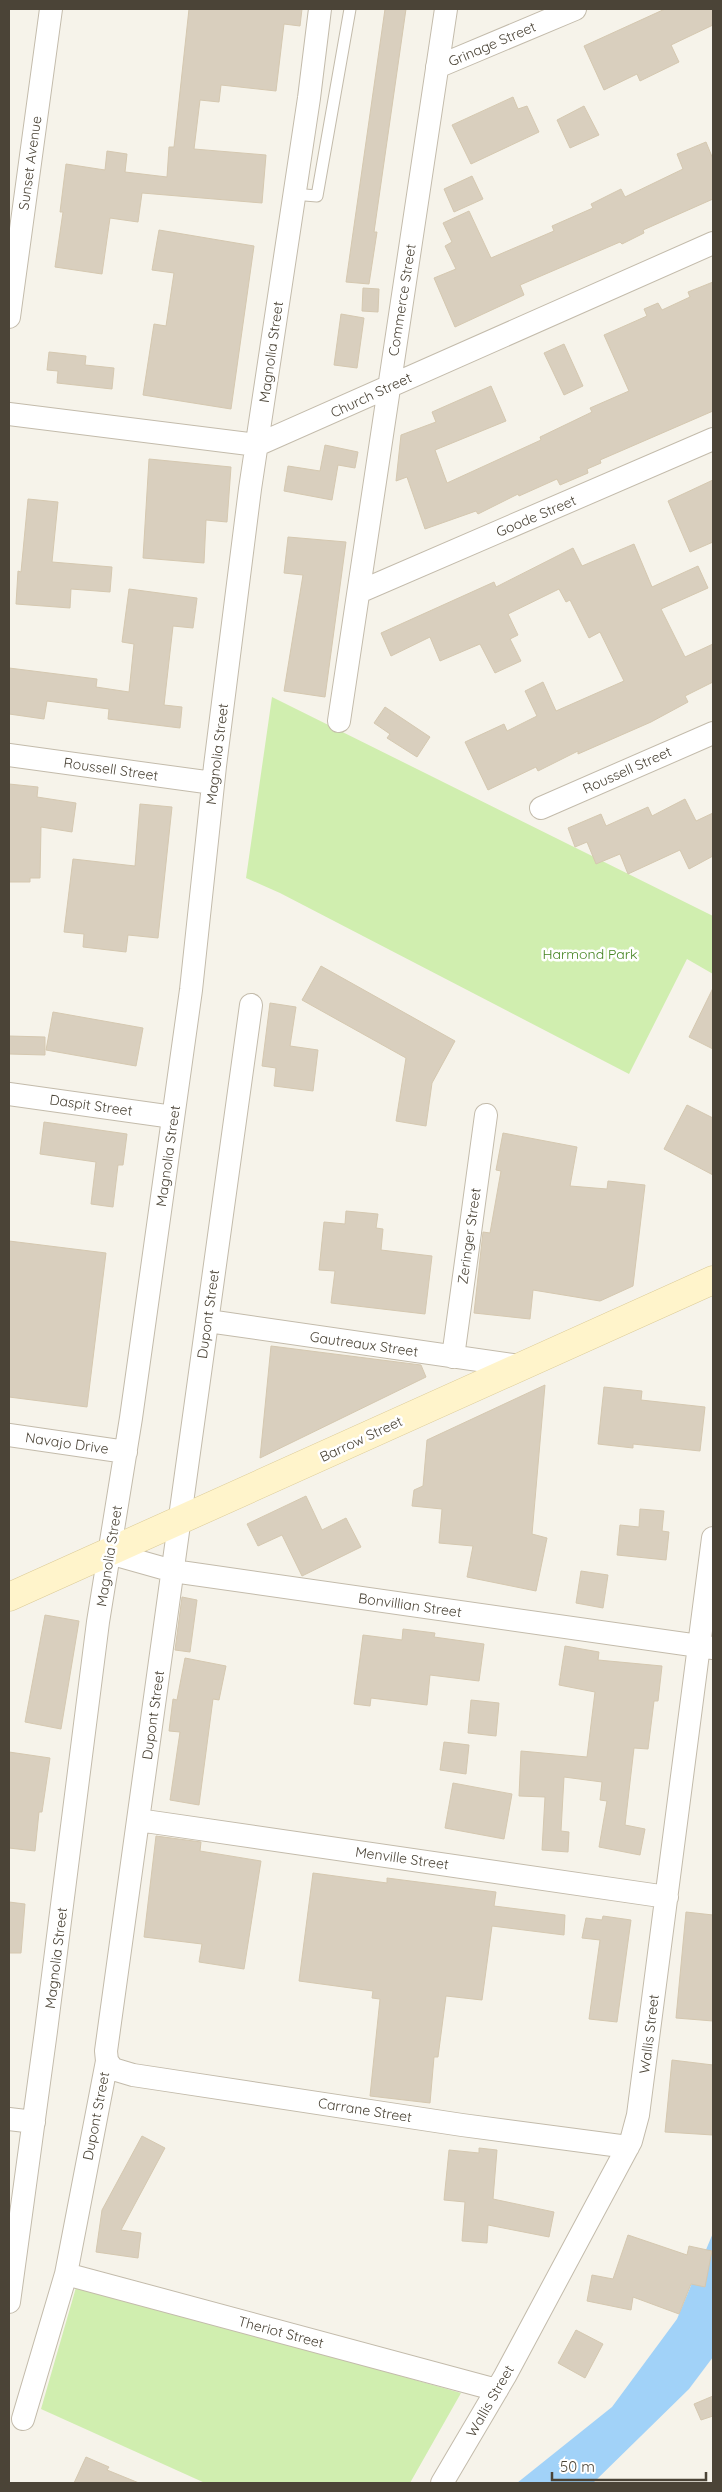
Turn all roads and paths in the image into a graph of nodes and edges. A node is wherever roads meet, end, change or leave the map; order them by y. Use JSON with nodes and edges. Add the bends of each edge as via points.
{"nodes":[{"id":1,"x":51,"y":9,"type":"edge"},
{"id":2,"x":320,"y":9,"type":"edge"},
{"id":3,"x":350,"y":9,"type":"edge"},
{"id":4,"x":446,"y":9,"type":"edge"},
{"id":5,"x":575,"y":9,"type":"edge"},
{"id":6,"x":437,"y":67,"type":"junction"},
{"id":7,"x":293,"y":194,"type":"junction"},
{"id":8,"x":713,"y":243,"type":"edge"},
{"id":9,"x":9,"y":317,"type":"edge"},
{"id":10,"x":389,"y":386,"type":"junction"},
{"id":11,"x":9,"y":414,"type":"edge"},
{"id":12,"x":713,"y":439,"type":"edge"},
{"id":13,"x":257,"y":445,"type":"junction"},
{"id":14,"x":360,"y":592,"type":"junction"},
{"id":15,"x":338,"y":721,"type":"dead end"},
{"id":16,"x":713,"y":733,"type":"edge"},
{"id":17,"x":9,"y":755,"type":"edge"},
{"id":18,"x":213,"y":784,"type":"junction"},
{"id":19,"x":541,"y":808,"type":"dead end"},
{"id":20,"x":251,"y":1005,"type":"dead end"},
{"id":21,"x":9,"y":1094,"type":"edge"},
{"id":22,"x":486,"y":1114,"type":"dead end"},
{"id":23,"x":174,"y":1117,"type":"junction"},
{"id":24,"x":713,"y":1280,"type":"edge"},
{"id":25,"x":208,"y":1321,"type":"junction"},
{"id":26,"x":453,"y":1357,"type":"junction"},
{"id":27,"x":520,"y":1366,"type":"junction"},
{"id":28,"x":9,"y":1435,"type":"edge"},
{"id":29,"x":126,"y":1452,"type":"junction"},
{"id":30,"x":180,"y":1522,"type":"junction"},
{"id":31,"x":713,"y":1538,"type":"edge"},
{"id":32,"x":109,"y":1553,"type":"junction"},
{"id":33,"x":173,"y":1571,"type":"junction"},
{"id":34,"x":9,"y":1598,"type":"edge"},
{"id":35,"x":706,"y":1647,"type":"edge"},
{"id":36,"x":138,"y":1820,"type":"junction"},
{"id":37,"x":667,"y":1897,"type":"junction"},
{"id":38,"x":107,"y":2061,"type":"junction"},
{"id":39,"x":9,"y":2119,"type":"edge"},
{"id":40,"x":34,"y":2122,"type":"junction"},
{"id":41,"x":628,"y":2147,"type":"junction"},
{"id":42,"x":66,"y":2274,"type":"junction"},
{"id":43,"x":9,"y":2302,"type":"edge"},
{"id":44,"x":497,"y":2390,"type":"junction"},
{"id":45,"x":23,"y":2419,"type":"dead end"},
{"id":46,"x":442,"y":2483,"type":"edge"}],
"edges":[{"from":1,"to":9,"type":"street","name":"Sunset Avenue"},
{"from":2,"to":7,"type":"street","name":"Magnolia Street"},
{"from":3,"to":7,"type":"lane","via":[[318,196]]},
{"from":4,"to":6,"type":"street","name":"Commerce Street"},
{"from":5,"to":6,"type":"street","name":"Grinage Street"},
{"from":6,"to":10,"type":"street","name":"Commerce Street"},
{"from":7,"to":13,"type":"street","name":"Magnolia Street"},
{"from":8,"to":10,"type":"street","name":"Church Street"},
{"from":10,"to":13,"type":"street","name":"Church Street"},
{"from":10,"to":14,"type":"street","name":"Commerce Street"},
{"from":11,"to":13,"type":"street"},
{"from":12,"to":14,"type":"street","name":"Goode Street"},
{"from":13,"to":18,"type":"street","name":"Magnolia Street"},
{"from":14,"to":15,"type":"street","name":"Commerce Street"},
{"from":16,"to":19,"type":"street","name":"Roussell Street"},
{"from":17,"to":18,"type":"street","name":"Roussell Street"},
{"from":18,"to":23,"type":"street","name":"Magnolia Street"},
{"from":20,"to":25,"type":"street","name":"Dupont Street"},
{"from":21,"to":23,"type":"street","name":"Daspit Street"},
{"from":22,"to":26,"type":"street","name":"Zeringer Street"},
{"from":23,"to":29,"type":"street","name":"Magnolia Street"},
{"from":24,"to":27,"type":"main road","name":"Barrow Street"},
{"from":25,"to":26,"type":"street","name":"Gautreaux Street"},
{"from":25,"to":30,"type":"street","name":"Dupont Street"},
{"from":26,"to":27,"type":"street","name":"Gautreaux Street"},
{"from":27,"to":30,"type":"main road","name":"Barrow Street"},
{"from":28,"to":29,"type":"street","name":"Navajo Drive"},
{"from":29,"to":32,"type":"street","name":"Magnolia Street"},
{"from":30,"to":32,"type":"main road","name":"Barrow Street"},
{"from":30,"to":33,"type":"street","name":"Dupont Street"},
{"from":31,"to":35,"type":"street","name":"Wallis Street"},
{"from":32,"to":33,"type":"street","name":"Bonvillian Street"},
{"from":32,"to":34,"type":"main road","name":"Barrow Street"},
{"from":32,"to":40,"type":"street","name":"Magnolia Street"},
{"from":33,"to":35,"type":"street","name":"Bonvillian Street"},
{"from":33,"to":36,"type":"street","name":"Dupont Street"},
{"from":35,"to":37,"type":"street","name":"Wallis Street"},
{"from":36,"to":37,"type":"street","name":"Menville Street"},
{"from":36,"to":38,"type":"street","name":"Dupont Street"},
{"from":37,"to":41,"type":"street","name":"Wallis Street","via":[[638,2115]]},
{"from":38,"to":41,"type":"street","name":"Carrane Street","via":[[113,2069],[133,2075],[452,2124]]},
{"from":38,"to":42,"type":"street","name":"Dupont Street"},
{"from":39,"to":40,"type":"street"},
{"from":40,"to":43,"type":"street","name":"Magnolia Street"},
{"from":41,"to":44,"type":"street","name":"Wallis Street"},
{"from":42,"to":44,"type":"street","name":"Theriot Street"},
{"from":42,"to":45,"type":"street","name":"Dupont Street"},
{"from":44,"to":46,"type":"street","name":"Wallis Street"}]}
